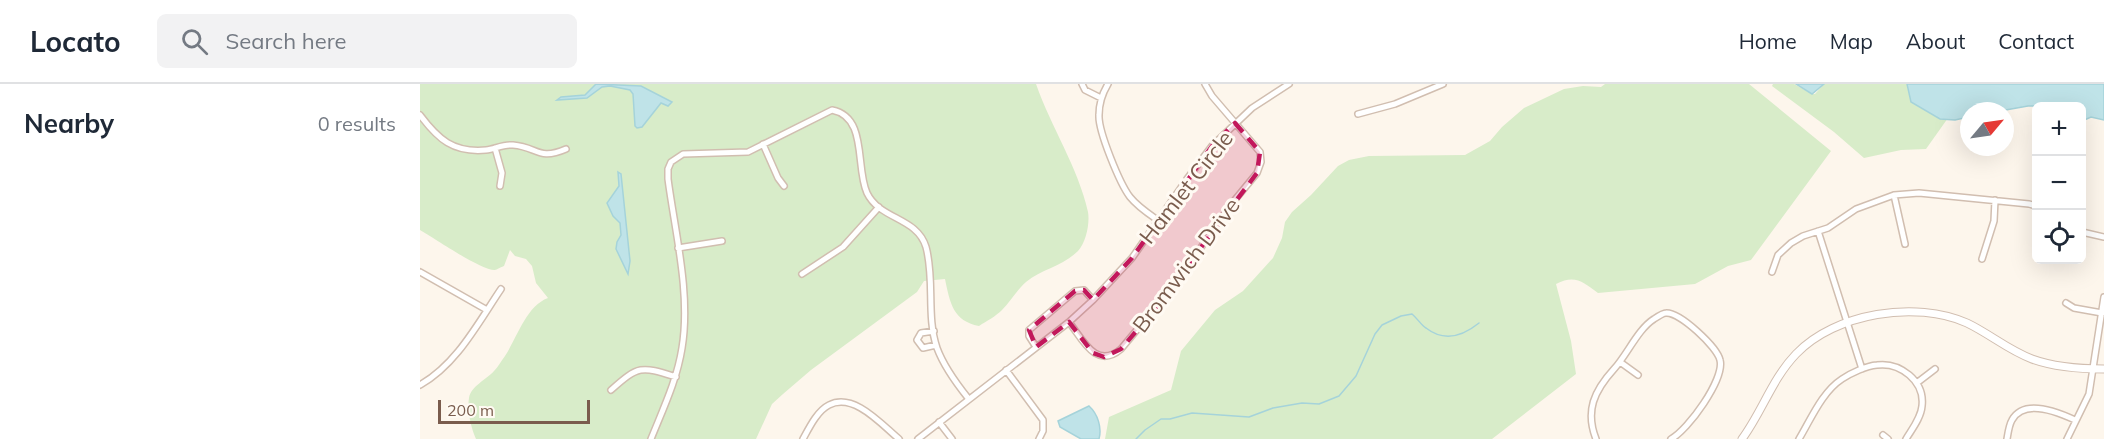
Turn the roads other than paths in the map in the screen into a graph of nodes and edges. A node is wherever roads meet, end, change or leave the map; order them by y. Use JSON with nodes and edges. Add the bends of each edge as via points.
{"nodes":[{"id":1,"x":1082,"y":84,"type":"edge"},
{"id":2,"x":1108,"y":84,"type":"edge"},
{"id":3,"x":1205,"y":84,"type":"edge"},
{"id":4,"x":1289,"y":84,"type":"edge"},
{"id":5,"x":1424,"y":84,"type":"edge"},
{"id":6,"x":1443,"y":84,"type":"edge"},
{"id":7,"x":1427,"y":91,"type":"junction"},
{"id":8,"x":1101,"y":98,"type":"junction"},
{"id":9,"x":1358,"y":114,"type":"dead end"},
{"id":10,"x":420,"y":115,"type":"edge"},
{"id":11,"x":1235,"y":123,"type":"junction"},
{"id":12,"x":763,"y":144,"type":"junction"},
{"id":13,"x":495,"y":148,"type":"junction"},
{"id":14,"x":566,"y":149,"type":"dead end"},
{"id":15,"x":500,"y":186,"type":"dead end"},
{"id":16,"x":784,"y":186,"type":"dead end"},
{"id":17,"x":1894,"y":195,"type":"junction"},
{"id":18,"x":1995,"y":200,"type":"junction"},
{"id":19,"x":2032,"y":205,"type":"edge"},
{"id":20,"x":879,"y":207,"type":"junction"},
{"id":21,"x":1159,"y":221,"type":"junction"},
{"id":22,"x":1818,"y":231,"type":"junction"},
{"id":23,"x":2086,"y":233,"type":"edge"},
{"id":24,"x":2104,"y":237,"type":"edge"},
{"id":25,"x":722,"y":241,"type":"dead end"},
{"id":26,"x":1905,"y":244,"type":"dead end"},
{"id":27,"x":678,"y":248,"type":"junction"},
{"id":28,"x":1982,"y":259,"type":"dead end"},
{"id":29,"x":420,"y":272,"type":"edge"},
{"id":30,"x":1772,"y":272,"type":"dead end"},
{"id":31,"x":802,"y":274,"type":"dead end"},
{"id":32,"x":501,"y":289,"type":"dead end"},
{"id":33,"x":2104,"y":297,"type":"edge"},
{"id":34,"x":1094,"y":300,"type":"junction"},
{"id":35,"x":2066,"y":303,"type":"dead end"},
{"id":36,"x":487,"y":310,"type":"junction"},
{"id":37,"x":2102,"y":313,"type":"junction"},
{"id":38,"x":1069,"y":322,"type":"junction"},
{"id":39,"x":1848,"y":322,"type":"junction"},
{"id":40,"x":933,"y":331,"type":"junction"},
{"id":41,"x":936,"y":345,"type":"junction"},
{"id":42,"x":1036,"y":347,"type":"junction"},
{"id":43,"x":1620,"y":362,"type":"junction"},
{"id":44,"x":1862,"y":369,"type":"junction"},
{"id":45,"x":1935,"y":369,"type":"dead end"},
{"id":46,"x":2093,"y":369,"type":"junction"},
{"id":47,"x":2104,"y":369,"type":"edge"},
{"id":48,"x":1006,"y":370,"type":"junction"},
{"id":49,"x":1638,"y":375,"type":"dead end"},
{"id":50,"x":676,"y":377,"type":"junction"},
{"id":51,"x":1918,"y":382,"type":"junction"},
{"id":52,"x":420,"y":385,"type":"edge"},
{"id":53,"x":611,"y":390,"type":"dead end"},
{"id":54,"x":968,"y":398,"type":"junction"},
{"id":55,"x":2075,"y":420,"type":"junction"},
{"id":56,"x":939,"y":422,"type":"junction"},
{"id":57,"x":1682,"y":437,"type":"edge"},
{"id":58,"x":651,"y":439,"type":"edge"},
{"id":59,"x":803,"y":439,"type":"edge"},
{"id":60,"x":899,"y":439,"type":"edge"},
{"id":61,"x":918,"y":439,"type":"edge"},
{"id":62,"x":952,"y":439,"type":"edge"},
{"id":63,"x":1039,"y":439,"type":"edge"},
{"id":64,"x":1596,"y":439,"type":"edge"},
{"id":65,"x":1671,"y":439,"type":"edge"},
{"id":66,"x":1742,"y":439,"type":"edge"},
{"id":67,"x":1799,"y":439,"type":"edge"},
{"id":68,"x":1906,"y":439,"type":"edge"},
{"id":69,"x":2007,"y":439,"type":"edge"},
{"id":70,"x":2067,"y":439,"type":"edge"}],
"edges":[{"from":1,"to":8,"type":"street","via":[[1084,90]]},
{"from":2,"to":8,"type":"street"},
{"from":3,"to":11,"type":"street","name":"Bromwich Drive"},
{"from":4,"to":11,"type":"street","name":"Hamlet Circle"},
{"from":5,"to":7,"type":"street"},
{"from":6,"to":7,"type":"street"},
{"from":7,"to":9,"type":"street"},
{"from":8,"to":21,"type":"street","via":[[1101,130],[1124,187],[1136,203]]},
{"from":10,"to":13,"type":"street","via":[[435,135],[448,144],[462,149]]},
{"from":11,"to":21,"type":"street","name":"Hamlet Circle","via":[[1199,162]]},
{"from":11,"to":38,"type":"street","name":"Bromwich Drive","via":[[1260,153],[1257,173],[1151,314],[1121,349],[1104,357],[1093,353]]},
{"from":12,"to":16,"type":"street"},
{"from":12,"to":20,"type":"street","via":[[832,110],[846,115],[855,128],[867,193]]},
{"from":12,"to":27,"type":"street","via":[[748,152],[683,154],[671,162],[668,178]]},
{"from":13,"to":14,"type":"street","via":[[512,145],[551,155]]},
{"from":13,"to":15,"type":"street","via":[[502,173]]},
{"from":17,"to":18,"type":"street","via":[[1919,193]]},
{"from":17,"to":22,"type":"street","via":[[1856,209]]},
{"from":17,"to":26,"type":"street"},
{"from":18,"to":19,"type":"street"},
{"from":18,"to":28,"type":"street","via":[[1994,221]]},
{"from":20,"to":31,"type":"street","via":[[843,247]]},
{"from":20,"to":40,"type":"street","via":[[910,224],[925,246]]},
{"from":21,"to":34,"type":"street","name":"Hamlet Circle"},
{"from":22,"to":30,"type":"street","via":[[1791,243],[1778,255]]},
{"from":22,"to":39,"type":"street"},
{"from":23,"to":24,"type":"street"},
{"from":25,"to":27,"type":"street"},
{"from":27,"to":50,"type":"street","via":[[685,322]]},
{"from":29,"to":36,"type":"street"},
{"from":32,"to":36,"type":"street"},
{"from":33,"to":37,"type":"street"},
{"from":34,"to":38,"type":"street","name":"Hamlet Circle"},
{"from":34,"to":42,"type":"street","via":[[1084,290],[1075,291],[1029,330]]},
{"from":35,"to":37,"type":"street"},
{"from":36,"to":52,"type":"street","via":[[445,368]]},
{"from":37,"to":46,"type":"street"},
{"from":38,"to":42,"type":"street","name":"Hamlet Circle"},
{"from":39,"to":44,"type":"street"},
{"from":39,"to":46,"type":"street","via":[[1900,311],[1936,314],[1967,323],[2034,360]]},
{"from":39,"to":66,"type":"street","via":[[1797,353]]},
{"from":40,"to":41,"type":"street"},
{"from":40,"to":41,"type":"street","via":[[921,333],[917,340],[922,348]]},
{"from":41,"to":54,"type":"street"},
{"from":42,"to":48,"type":"street","name":"Hamlet Circle"},
{"from":43,"to":49,"type":"street"},
{"from":43,"to":57,"type":"street","via":[[1647,324],[1666,313],[1677,316],[1717,352],[1721,362],[1718,377]]},
{"from":43,"to":64,"type":"street","via":[[1607,376],[1590,411]]},
{"from":44,"to":51,"type":"street","via":[[1877,364],[1888,366]]},
{"from":44,"to":67,"type":"street","via":[[1830,390]]},
{"from":45,"to":51,"type":"street"},
{"from":46,"to":47,"type":"street"},
{"from":46,"to":55,"type":"street","via":[[2089,394]]},
{"from":48,"to":54,"type":"street","name":"Hamlet Circle"},
{"from":48,"to":63,"type":"street","via":[[1043,420]]},
{"from":50,"to":53,"type":"street","via":[[642,369]]},
{"from":50,"to":58,"type":"street"},
{"from":51,"to":68,"type":"street","via":[[1922,407]]},
{"from":54,"to":56,"type":"street","name":"Hamlet Circle"},
{"from":55,"to":69,"type":"street","via":[[2041,409],[2020,411],[2012,419]]},
{"from":55,"to":70,"type":"street"},
{"from":56,"to":61,"type":"street","name":"Hamlet Circle"},
{"from":56,"to":62,"type":"street"},
{"from":57,"to":65,"type":"street"},
{"from":59,"to":60,"type":"street","via":[[820,413],[838,403],[862,408]]}]}
